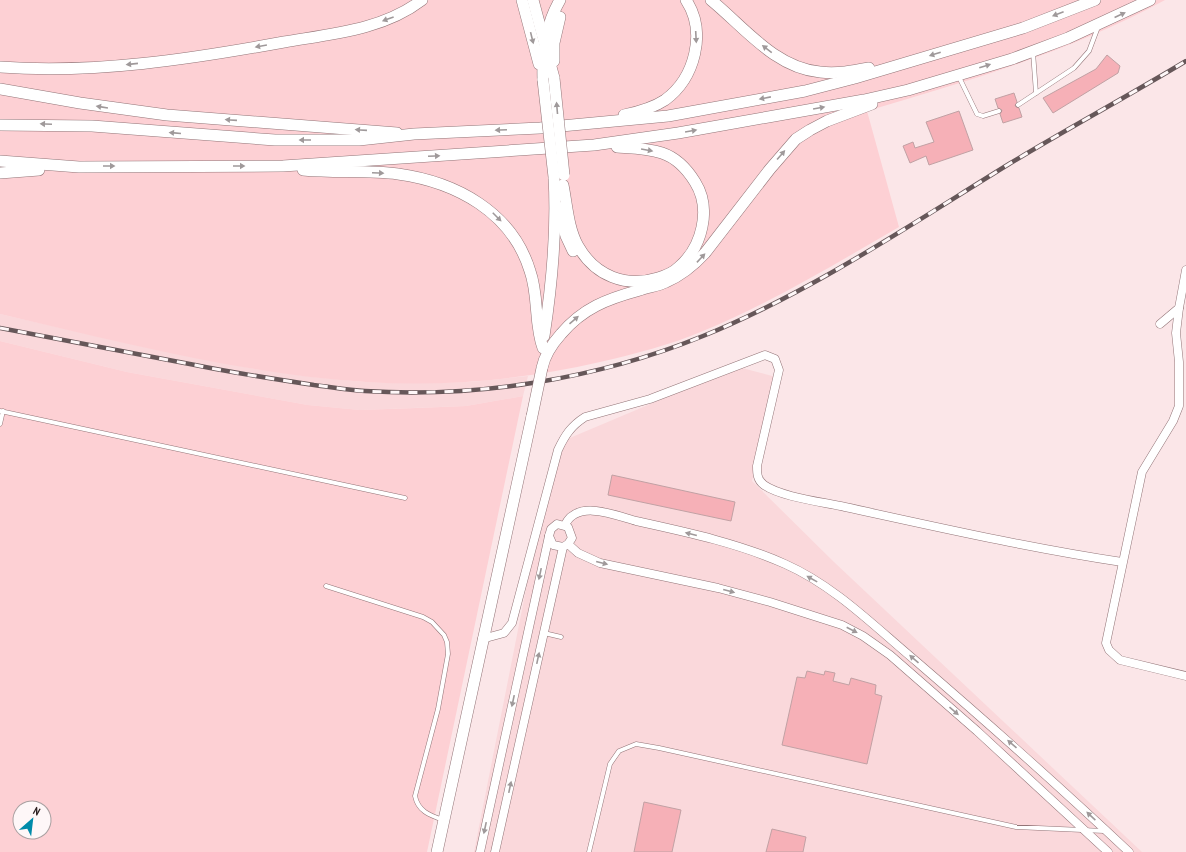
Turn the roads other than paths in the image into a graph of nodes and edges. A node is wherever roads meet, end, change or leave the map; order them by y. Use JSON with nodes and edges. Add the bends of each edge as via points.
{"nodes":[{"id":1,"x":422,"y":0,"type":"edge"},
{"id":2,"x":522,"y":0,"type":"edge"},
{"id":3,"x":533,"y":0,"type":"edge"},
{"id":4,"x":560,"y":0,"type":"edge"},
{"id":5,"x":568,"y":0,"type":"edge"},
{"id":6,"x":686,"y":0,"type":"edge"},
{"id":7,"x":1095,"y":0,"type":"edge"},
{"id":8,"x":1150,"y":0,"type":"edge"},
{"id":9,"x":712,"y":1,"type":"edge"},
{"id":10,"x":1099,"y":24,"type":"junction"},
{"id":11,"x":545,"y":41,"type":"junction"},
{"id":12,"x":1033,"y":51,"type":"junction"},
{"id":13,"x":911,"y":62,"type":"junction"},
{"id":14,"x":0,"y":67,"type":"edge"},
{"id":15,"x":958,"y":75,"type":"junction"},
{"id":16,"x":554,"y":78,"type":"junction"},
{"id":17,"x":543,"y":80,"type":"junction"},
{"id":18,"x":0,"y":89,"type":"edge"},
{"id":19,"x":908,"y":90,"type":"junction"},
{"id":20,"x":1036,"y":93,"type":"junction"},
{"id":21,"x":1018,"y":105,"type":"dead end"},
{"id":22,"x":999,"y":111,"type":"dead end"},
{"id":23,"x":594,"y":122,"type":"junction"},
{"id":24,"x":0,"y":125,"type":"edge"},
{"id":25,"x":414,"y":134,"type":"junction"},
{"id":26,"x":594,"y":145,"type":"junction"},
{"id":27,"x":0,"y":161,"type":"edge"},
{"id":28,"x":79,"y":166,"type":"junction"},
{"id":29,"x":283,"y":166,"type":"junction"},
{"id":30,"x":0,"y":173,"type":"edge"},
{"id":31,"x":560,"y":179,"type":"junction"},
{"id":32,"x":555,"y":198,"type":"junction"},
{"id":33,"x":562,"y":221,"type":"junction"},
{"id":34,"x":1186,"y":270,"type":"edge"},
{"id":35,"x":639,"y":290,"type":"junction"},
{"id":36,"x":1179,"y":308,"type":"junction"},
{"id":37,"x":1160,"y":324,"type":"dead end"},
{"id":38,"x":544,"y":356,"type":"junction"},
{"id":39,"x":1,"y":411,"type":"edge"},
{"id":40,"x":0,"y":424,"type":"edge"},
{"id":41,"x":405,"y":498,"type":"dead end"},
{"id":42,"x":565,"y":525,"type":"junction"},
{"id":43,"x":549,"y":536,"type":"junction"},
{"id":44,"x":565,"y":546,"type":"junction"},
{"id":45,"x":1122,"y":562,"type":"junction"},
{"id":46,"x":326,"y":586,"type":"dead end"},
{"id":47,"x":544,"y":633,"type":"junction"},
{"id":48,"x":561,"y":637,"type":"dead end"},
{"id":49,"x":482,"y":639,"type":"junction"},
{"id":50,"x":1186,"y":676,"type":"edge"},
{"id":51,"x":443,"y":820,"type":"junction"},
{"id":52,"x":1083,"y":830,"type":"junction"},
{"id":53,"x":1107,"y":831,"type":"junction"},
{"id":54,"x":437,"y":852,"type":"edge"},
{"id":55,"x":480,"y":852,"type":"edge"},
{"id":56,"x":495,"y":852,"type":"edge"},
{"id":57,"x":589,"y":852,"type":"edge"},
{"id":58,"x":1108,"y":852,"type":"edge"},
{"id":59,"x":1129,"y":852,"type":"edge"}],
"edges":[{"from":1,"to":14,"type":"main road","one_way":true,"via":[[395,17],[374,24],[258,47],[127,65],[50,69]]},
{"from":2,"to":17,"type":"main road","one_way":true},
{"from":3,"to":11,"type":"main road"},
{"from":4,"to":11,"type":"main road"},
{"from":5,"to":16,"type":"main road","via":[[556,28]]},
{"from":6,"to":23,"type":"main road","one_way":true,"via":[[693,17],[697,44],[685,79],[655,106]]},
{"from":7,"to":13,"type":"main road","one_way":true,"via":[[1023,28]]},
{"from":10,"to":8,"type":"main road","one_way":true},
{"from":13,"to":9,"type":"main road","one_way":true,"via":[[842,73],[801,68],[779,58],[750,36]]},
{"from":10,"to":12,"type":"main road"},
{"from":10,"to":20,"type":"lane","via":[[1089,51],[1074,68]]},
{"from":11,"to":16,"type":"main road"},
{"from":11,"to":17,"type":"main road"},
{"from":15,"to":12,"type":"main road","one_way":true},
{"from":12,"to":20,"type":"lane"},
{"from":13,"to":23,"type":"main road","one_way":true,"via":[[812,89],[718,107],[668,116]]},
{"from":15,"to":19,"type":"main road"},
{"from":15,"to":22,"type":"lane","via":[[977,114],[983,116]]},
{"from":31,"to":16,"type":"main road","one_way":true,"bridge":true},
{"from":17,"to":31,"type":"main road","bridge":true},
{"from":25,"to":18,"type":"main road","one_way":true,"via":[[167,115]]},
{"from":26,"to":19,"type":"main road","one_way":true,"via":[[678,133]]},
{"from":35,"to":19,"type":"main road","one_way":true,"via":[[665,283],[693,266],[796,139],[827,121]]},
{"from":20,"to":21,"type":"lane"},
{"from":23,"to":25,"type":"main road","one_way":true,"via":[[540,128]]},
{"from":25,"to":24,"type":"main road","one_way":true,"via":[[371,140],[275,140],[92,126]]},
{"from":29,"to":26,"type":"main road","one_way":true},
{"from":26,"to":31,"type":"main road","one_way":true,"via":[[646,149],[662,153],[678,161],[690,173],[699,188],[704,215],[696,245],[688,258],[665,276],[648,281],[626,282],[605,274],[587,259],[578,246]]},
{"from":27,"to":28,"type":"main road"},
{"from":28,"to":29,"type":"main road","one_way":true},
{"from":28,"to":30,"type":"main road"},
{"from":29,"to":38,"type":"main road","one_way":true,"via":[[304,170],[378,172],[412,177],[451,188],[484,205],[506,227],[530,269],[536,290]]},
{"from":31,"to":32,"type":"main road"},
{"from":31,"to":33,"type":"main road"},
{"from":32,"to":33,"type":"main road"},
{"from":32,"to":38,"type":"main road"},
{"from":33,"to":35,"type":"main road","via":[[572,250],[593,273],[616,285]]},
{"from":33,"to":38,"type":"main road","via":[[557,286]]},
{"from":34,"to":36,"type":"street"},
{"from":38,"to":35,"type":"main road","one_way":true,"via":[[571,322],[586,310]]},
{"from":36,"to":37,"type":"street"},
{"from":36,"to":45,"type":"street","via":[[1176,333],[1180,362],[1179,406],[1173,421],[1142,472]]},
{"from":38,"to":49,"type":"main road","bridge":true},
{"from":39,"to":40,"type":"lane"},
{"from":39,"to":41,"type":"lane"},
{"from":42,"to":43,"type":"street","via":[[553,526]]},
{"from":42,"to":44,"type":"street","via":[[572,534]]},
{"from":53,"to":42,"type":"street","one_way":true,"via":[[997,731],[853,607],[817,582],[785,564],[730,544],[612,515],[579,511],[573,514]]},
{"from":43,"to":44,"type":"street","via":[[553,545]]},
{"from":43,"to":55,"type":"street","one_way":true},
{"from":44,"to":47,"type":"street"},
{"from":44,"to":52,"type":"street","one_way":true,"via":[[600,563],[718,588],[770,602],[842,625],[863,636],[890,655],[971,726]]},
{"from":45,"to":49,"type":"street","via":[[1067,554],[858,510],[783,493],[764,485],[758,478],[757,466],[779,370],[775,359],[765,355],[650,399],[585,418],[568,430],[558,450],[512,623],[504,633]]},
{"from":45,"to":50,"type":"street","via":[[1106,643],[1109,650],[1120,660]]},
{"from":46,"to":51,"type":"lane","via":[[423,617],[432,622],[444,635],[447,642],[447,665],[415,796],[424,812]]},
{"from":47,"to":48,"type":"lane"},
{"from":56,"to":47,"type":"street","one_way":true},
{"from":49,"to":51,"type":"main road"},
{"from":51,"to":54,"type":"main road"},
{"from":52,"to":53,"type":"lane"},
{"from":52,"to":57,"type":"lane","via":[[1016,827],[636,744],[619,751],[610,764]]},
{"from":52,"to":58,"type":"street"},
{"from":53,"to":59,"type":"street"}]}
